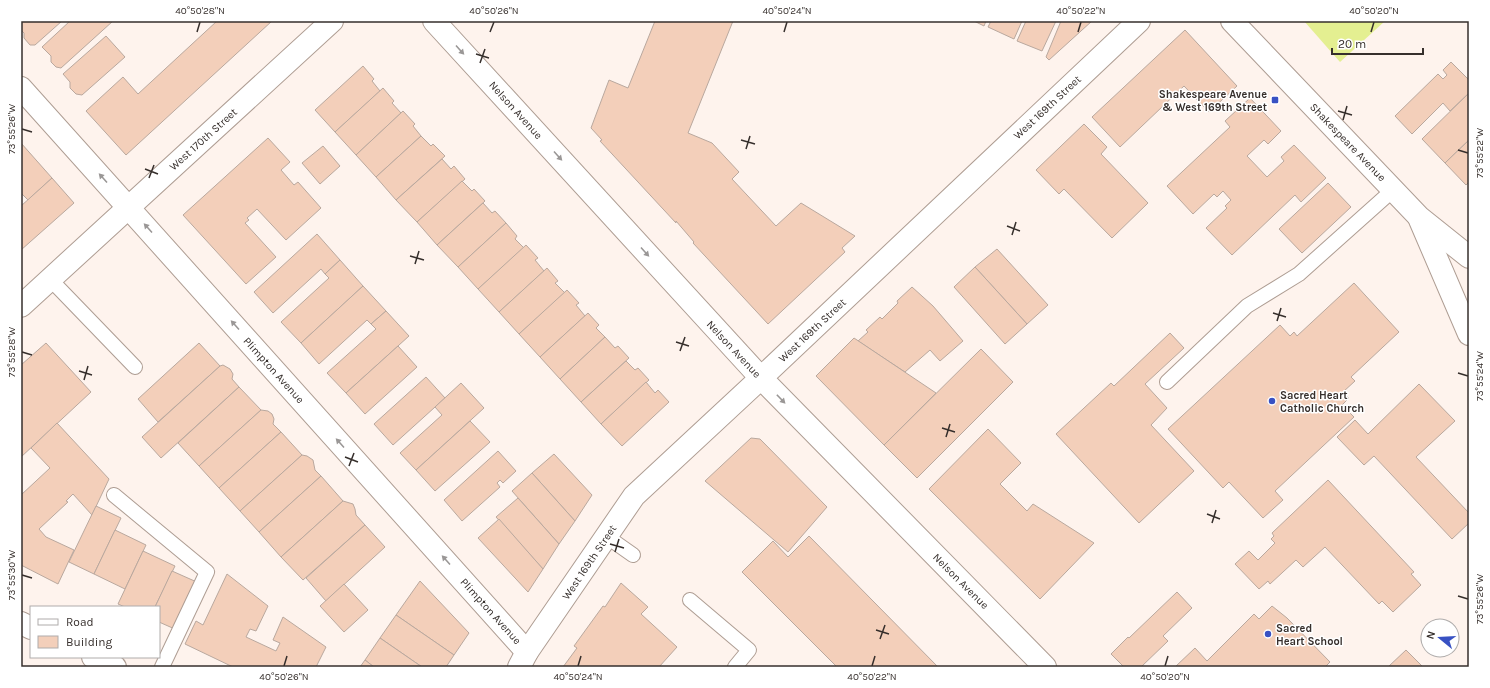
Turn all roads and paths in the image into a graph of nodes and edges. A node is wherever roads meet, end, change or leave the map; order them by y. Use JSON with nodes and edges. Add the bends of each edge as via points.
{"nodes":[{"id":1,"x":332,"y":21,"type":"edge"},
{"id":2,"x":434,"y":21,"type":"edge"},
{"id":3,"x":1139,"y":21,"type":"edge"},
{"id":4,"x":1232,"y":21,"type":"edge"},
{"id":5,"x":21,"y":88,"type":"edge"},
{"id":6,"x":1393,"y":190,"type":"junction"},
{"id":7,"x":129,"y":207,"type":"junction"},
{"id":8,"x":1419,"y":217,"type":"junction"},
{"id":9,"x":1469,"y":257,"type":"edge"},
{"id":10,"x":50,"y":279,"type":"junction"},
{"id":11,"x":21,"y":306,"type":"edge"},
{"id":12,"x":1469,"y":334,"type":"edge"},
{"id":13,"x":135,"y":367,"type":"dead end"},
{"id":14,"x":761,"y":378,"type":"junction"},
{"id":15,"x":1168,"y":382,"type":"dead end"},
{"id":16,"x":114,"y":495,"type":"dead end"},
{"id":17,"x":606,"y":536,"type":"junction"},
{"id":18,"x":633,"y":555,"type":"dead end"},
{"id":19,"x":690,"y":600,"type":"dead end"},
{"id":20,"x":21,"y":623,"type":"edge"},
{"id":21,"x":30,"y":628,"type":"edge"},
{"id":22,"x":95,"y":658,"type":"edge"},
{"id":23,"x":523,"y":660,"type":"edge"},
{"id":24,"x":115,"y":667,"type":"edge"},
{"id":25,"x":162,"y":667,"type":"edge"},
{"id":26,"x":735,"y":667,"type":"edge"},
{"id":27,"x":1045,"y":667,"type":"edge"}],
"edges":[{"from":1,"to":7,"type":"street","name":"West 170th Street"},
{"from":2,"to":14,"type":"street","name":"Nelson Avenue","one_way":true},
{"from":3,"to":14,"type":"street","name":"West 169th Street"},
{"from":4,"to":6,"type":"street","name":"Shakespeare Avenue"},
{"from":7,"to":5,"type":"street","name":"Plimpton Avenue","one_way":true},
{"from":6,"to":8,"type":"street","name":"Shakespeare Avenue"},
{"from":6,"to":15,"type":"lane","via":[[1299,274],[1247,306]]},
{"from":7,"to":10,"type":"street","name":"West 170th Street"},
{"from":23,"to":7,"type":"street","name":"Plimpton Avenue","one_way":true},
{"from":8,"to":9,"type":"street","name":"Shakespeare Avenue"},
{"from":8,"to":12,"type":"street"},
{"from":10,"to":11,"type":"street","name":"West 170th Street"},
{"from":10,"to":13,"type":"lane"},
{"from":14,"to":17,"type":"street","name":"West 169th Street","via":[[634,496]]},
{"from":14,"to":27,"type":"street","name":"Nelson Avenue","one_way":true},
{"from":16,"to":25,"type":"lane","via":[[207,572]]},
{"from":17,"to":18,"type":"lane"},
{"from":17,"to":23,"type":"street","name":"West 169th Street"},
{"from":19,"to":26,"type":"lane","via":[[749,650]]},
{"from":20,"to":21,"type":"street"},
{"from":22,"to":24,"type":"street"}]}
